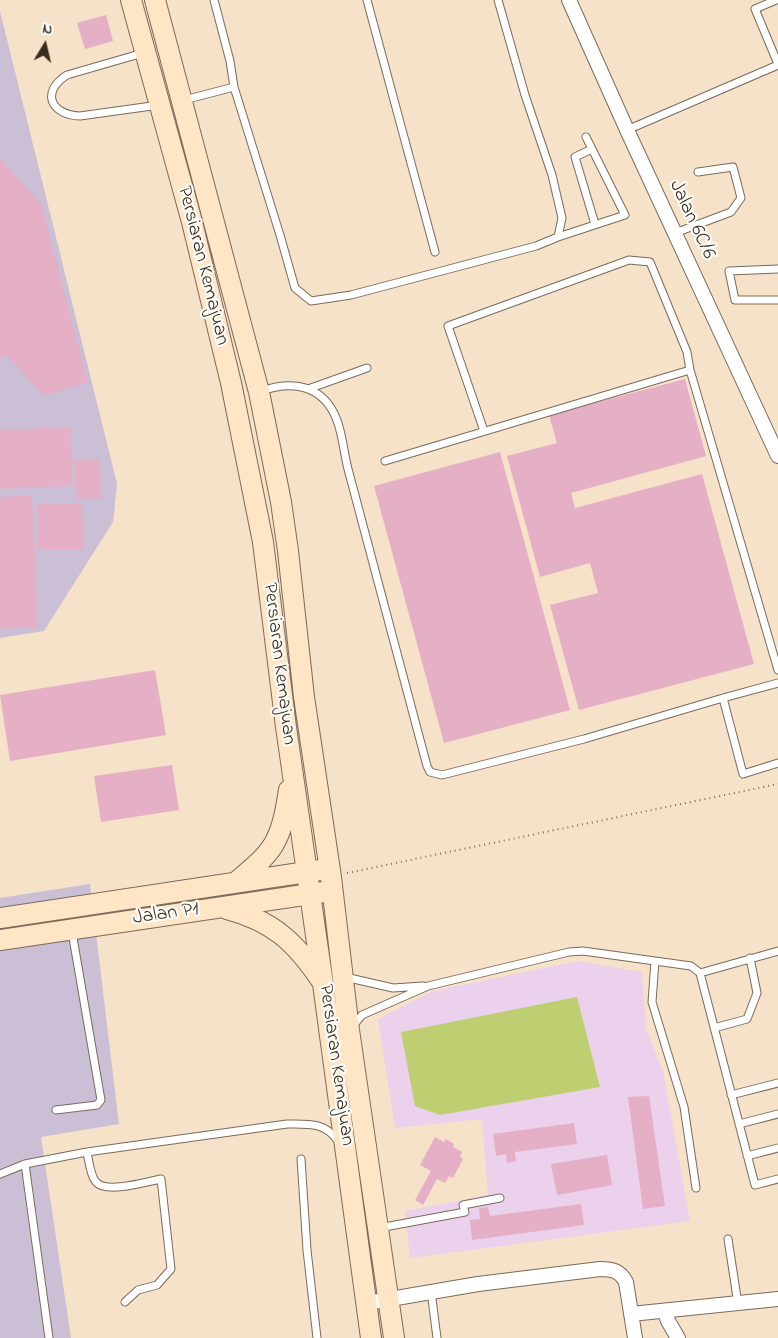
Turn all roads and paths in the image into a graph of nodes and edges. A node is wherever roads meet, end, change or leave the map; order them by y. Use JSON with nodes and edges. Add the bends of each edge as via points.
{"nodes":[{"id":1,"x":131,"y":0,"type":"edge"},
{"id":2,"x":155,"y":0,"type":"edge"},
{"id":3,"x":214,"y":0,"type":"edge"},
{"id":4,"x":367,"y":0,"type":"edge"},
{"id":5,"x":498,"y":0,"type":"edge"},
{"id":6,"x":569,"y":0,"type":"edge"},
{"id":7,"x":776,"y":0,"type":"edge"},
{"id":8,"x":145,"y":52,"type":"junction"},
{"id":9,"x":778,"y":64,"type":"edge"},
{"id":10,"x":234,"y":87,"type":"junction"},
{"id":11,"x":182,"y":100,"type":"junction"},
{"id":12,"x":160,"y":105,"type":"junction"},
{"id":13,"x":627,"y":130,"type":"junction"},
{"id":14,"x":586,"y":137,"type":"dead end"},
{"id":15,"x":592,"y":149,"type":"junction"},
{"id":16,"x":698,"y":172,"type":"dead end"},
{"id":17,"x":595,"y":224,"type":"junction"},
{"id":18,"x":675,"y":233,"type":"junction"},
{"id":19,"x":558,"y":237,"type":"junction"},
{"id":20,"x":434,"y":252,"type":"dead end"},
{"id":21,"x":778,"y":269,"type":"edge"},
{"id":22,"x":778,"y":300,"type":"edge"},
{"id":23,"x":367,"y":368,"type":"dead end"},
{"id":24,"x":690,"y":370,"type":"junction"},
{"id":25,"x":308,"y":389,"type":"junction"},
{"id":26,"x":259,"y":392,"type":"junction"},
{"id":27,"x":484,"y":432,"type":"junction"},
{"id":28,"x":778,"y":456,"type":"edge"},
{"id":29,"x":385,"y":461,"type":"dead end"},
{"id":30,"x":778,"y":670,"type":"edge"},
{"id":31,"x":778,"y":683,"type":"edge"},
{"id":32,"x":723,"y":698,"type":"junction"},
{"id":33,"x":778,"y":763,"type":"edge"},
{"id":34,"x":292,"y":771,"type":"junction"},
{"id":35,"x":778,"y":784,"type":"edge"},
{"id":36,"x":307,"y":872,"type":"junction"},
{"id":37,"x":331,"y":879,"type":"junction"},
{"id":38,"x":235,"y":883,"type":"junction"},
{"id":39,"x":310,"y":894,"type":"junction"},
{"id":40,"x":220,"y":908,"type":"junction"},
{"id":41,"x":0,"y":918,"type":"edge"},
{"id":42,"x":71,"y":929,"type":"junction"},
{"id":43,"x":0,"y":940,"type":"edge"},
{"id":44,"x":778,"y":950,"type":"edge"},
{"id":45,"x":750,"y":958,"type":"junction"},
{"id":46,"x":655,"y":961,"type":"junction"},
{"id":47,"x":700,"y":973,"type":"junction"},
{"id":48,"x":342,"y":976,"type":"junction"},
{"id":49,"x":324,"y":984,"type":"junction"},
{"id":50,"x":428,"y":986,"type":"junction"},
{"id":51,"x":714,"y":1028,"type":"junction"},
{"id":52,"x":349,"y":1030,"type":"junction"},
{"id":53,"x":778,"y":1083,"type":"edge"},
{"id":54,"x":731,"y":1095,"type":"junction"},
{"id":55,"x":56,"y":1110,"type":"dead end"},
{"id":56,"x":778,"y":1114,"type":"edge"},
{"id":57,"x":739,"y":1124,"type":"junction"},
{"id":58,"x":778,"y":1148,"type":"edge"},
{"id":59,"x":86,"y":1152,"type":"junction"},
{"id":60,"x":347,"y":1153,"type":"junction"},
{"id":61,"x":748,"y":1156,"type":"junction"},
{"id":62,"x":301,"y":1158,"type":"dead end"},
{"id":63,"x":25,"y":1164,"type":"junction"},
{"id":64,"x":0,"y":1174,"type":"edge"},
{"id":65,"x":778,"y":1179,"type":"edge"},
{"id":66,"x":696,"y":1188,"type":"dead end"},
{"id":67,"x":500,"y":1198,"type":"dead end"},
{"id":68,"x":378,"y":1228,"type":"junction"},
{"id":69,"x":728,"y":1239,"type":"dead end"},
{"id":70,"x":431,"y":1292,"type":"junction"},
{"id":71,"x":388,"y":1298,"type":"junction"},
{"id":72,"x":778,"y":1299,"type":"edge"},
{"id":73,"x":125,"y":1302,"type":"dead end"},
{"id":74,"x":367,"y":1303,"type":"junction"},
{"id":75,"x":738,"y":1304,"type":"junction"},
{"id":76,"x":665,"y":1311,"type":"junction"},
{"id":77,"x":631,"y":1314,"type":"junction"},
{"id":78,"x":49,"y":1338,"type":"edge"},
{"id":79,"x":317,"y":1338,"type":"edge"},
{"id":80,"x":372,"y":1338,"type":"edge"},
{"id":81,"x":394,"y":1338,"type":"edge"},
{"id":82,"x":438,"y":1338,"type":"edge"},
{"id":83,"x":635,"y":1338,"type":"edge"},
{"id":84,"x":678,"y":1338,"type":"edge"}],
"edges":[{"from":1,"to":8,"type":"main road","name":"Persiaran Kemajuan"},
{"from":2,"to":11,"type":"main road","name":"Persiaran Kemajuan"},
{"from":3,"to":10,"type":"lane"},
{"from":4,"to":20,"type":"lane"},
{"from":5,"to":19,"type":"lane","via":[[552,175],[562,218]]},
{"from":6,"to":13,"type":"street","name":"Jalan 6C/6"},
{"from":7,"to":9,"type":"lane","via":[[755,9]]},
{"from":8,"to":12,"type":"main road","name":"Persiaran Kemajuan"},
{"from":8,"to":12,"type":"lane","via":[[66,75],[53,87],[53,105],[69,116],[80,116]]},
{"from":9,"to":13,"type":"lane"},
{"from":10,"to":11,"type":"lane"},
{"from":10,"to":19,"type":"lane","via":[[295,288],[311,300],[360,293],[536,246]]},
{"from":11,"to":26,"type":"main road","name":"Persiaran Kemajuan"},
{"from":12,"to":34,"type":"main road","name":"Persiaran Kemajuan","via":[[231,382],[263,542]]},
{"from":13,"to":18,"type":"street","name":"Jalan 6C/6"},
{"from":14,"to":15,"type":"lane"},
{"from":15,"to":17,"type":"lane","via":[[575,157]]},
{"from":15,"to":17,"type":"lane","via":[[625,215]]},
{"from":16,"to":18,"type":"lane","via":[[732,167],[741,198],[731,212]]},
{"from":17,"to":19,"type":"lane"},
{"from":18,"to":28,"type":"street","name":"Jalan 6C/6"},
{"from":21,"to":22,"type":"lane","via":[[728,271],[735,300]]},
{"from":23,"to":25,"type":"lane"},
{"from":24,"to":27,"type":"lane"},
{"from":24,"to":27,"type":"lane","via":[[687,352],[650,262],[629,260],[448,326]]},
{"from":24,"to":30,"type":"lane"},
{"from":25,"to":26,"type":"lane","via":[[294,385],[276,386]]},
{"from":25,"to":32,"type":"lane","via":[[331,408],[338,425],[430,772],[452,773],[584,740]]},
{"from":26,"to":37,"type":"main road","name":"Persiaran Kemajuan","via":[[281,502],[304,697]]},
{"from":27,"to":29,"type":"lane"},
{"from":31,"to":32,"type":"lane"},
{"from":32,"to":33,"type":"lane","via":[[743,774]]},
{"from":34,"to":36,"type":"main road","name":"Persiaran Kemajuan"},
{"from":34,"to":38,"type":"main road","via":[[284,820],[276,841],[268,853]]},
{"from":35,"to":37,"type":"path"},
{"from":36,"to":37,"type":"main road","name":"Jalan P1"},
{"from":36,"to":38,"type":"main road","name":"Jalan P1"},
{"from":36,"to":39,"type":"main road","name":"Persiaran Kemajuan"},
{"from":37,"to":39,"type":"main road","name":"Jalan P1"},
{"from":37,"to":48,"type":"main road","name":"Persiaran Kemajuan"},
{"from":38,"to":41,"type":"main road","name":"Jalan P1"},
{"from":39,"to":40,"type":"main road","name":"Jalan P1"},
{"from":39,"to":49,"type":"main road","name":"Persiaran Kemajuan"},
{"from":40,"to":42,"type":"main road","name":"Jalan P1"},
{"from":40,"to":49,"type":"main road","via":[[260,920],[287,938]]},
{"from":42,"to":43,"type":"main road","name":"Jalan P1"},
{"from":42,"to":55,"type":"lane","via":[[101,1100],[97,1105]]},
{"from":44,"to":45,"type":"lane"},
{"from":45,"to":47,"type":"lane"},
{"from":45,"to":51,"type":"lane","via":[[757,993],[747,1018]]},
{"from":46,"to":47,"type":"lane","via":[[691,966]]},
{"from":46,"to":50,"type":"lane","via":[[584,951],[569,952]]},
{"from":46,"to":66,"type":"lane","via":[[652,1002],[684,1107]]},
{"from":47,"to":51,"type":"lane"},
{"from":48,"to":50,"type":"lane","via":[[393,988]]},
{"from":48,"to":52,"type":"main road","name":"Persiaran Kemajuan"},
{"from":49,"to":60,"type":"main road","name":"Persiaran Kemajuan"},
{"from":50,"to":52,"type":"lane","via":[[362,1015]]},
{"from":51,"to":54,"type":"lane"},
{"from":52,"to":68,"type":"main road","name":"Persiaran Kemajuan"},
{"from":53,"to":54,"type":"lane"},
{"from":54,"to":57,"type":"lane"},
{"from":56,"to":57,"type":"lane"},
{"from":57,"to":61,"type":"lane"},
{"from":58,"to":61,"type":"lane"},
{"from":59,"to":60,"type":"lane","via":[[287,1124],[319,1125],[334,1134]]},
{"from":59,"to":63,"type":"lane"},
{"from":59,"to":73,"type":"lane","via":[[94,1179],[104,1187],[161,1179],[171,1268],[157,1286],[138,1290]]},
{"from":60,"to":74,"type":"main road","name":"Persiaran Kemajuan"},
{"from":61,"to":65,"type":"lane","via":[[755,1185]]},
{"from":62,"to":79,"type":"lane"},
{"from":63,"to":64,"type":"lane"},
{"from":63,"to":78,"type":"lane"},
{"from":67,"to":68,"type":"lane","via":[[463,1205],[465,1212]]},
{"from":68,"to":71,"type":"main road","name":"Persiaran Kemajuan"},
{"from":69,"to":75,"type":"lane"},
{"from":70,"to":71,"type":"street"},
{"from":70,"to":77,"type":"street","via":[[609,1269],[622,1275],[626,1282]]},
{"from":70,"to":82,"type":"lane"},
{"from":71,"to":74,"type":"street"},
{"from":71,"to":81,"type":"main road","name":"Persiaran Kemajuan"},
{"from":72,"to":75,"type":"street"},
{"from":74,"to":80,"type":"main road","name":"Persiaran Kemajuan"},
{"from":75,"to":76,"type":"street"},
{"from":76,"to":77,"type":"street"},
{"from":76,"to":84,"type":"street"},
{"from":77,"to":83,"type":"street"}]}
